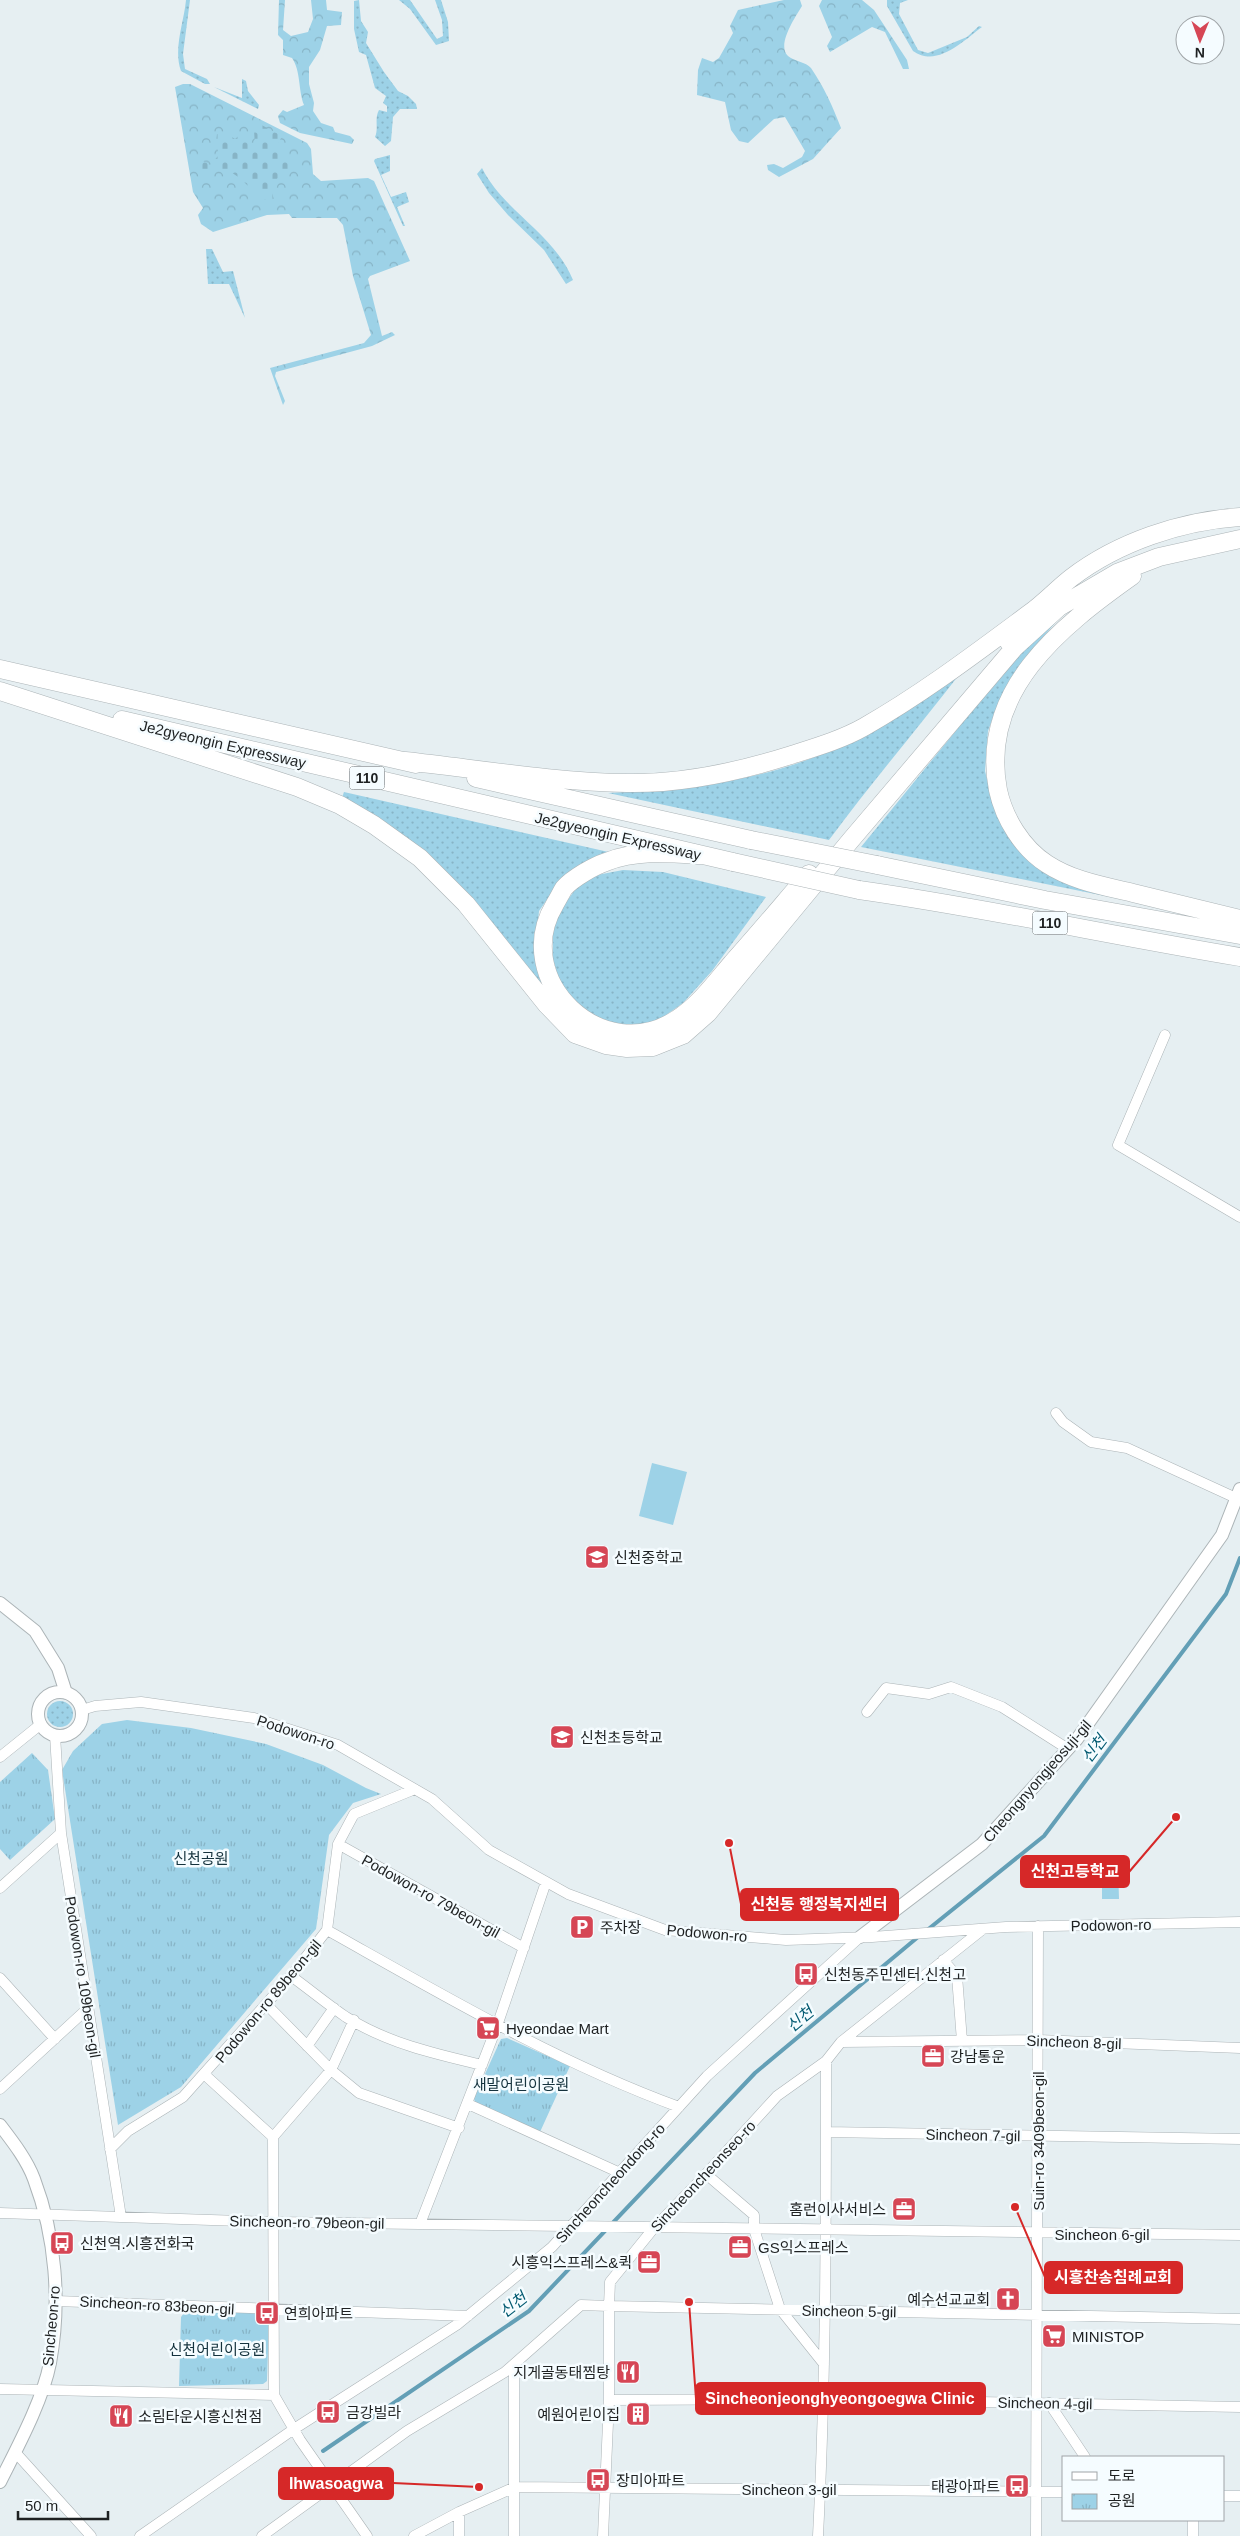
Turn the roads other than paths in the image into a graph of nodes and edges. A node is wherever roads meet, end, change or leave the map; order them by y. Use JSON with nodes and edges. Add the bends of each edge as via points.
{"nodes":[{"id":1,"x":1240,"y":517,"type":"edge"},
{"id":2,"x":1240,"y":539,"type":"edge"},
{"id":3,"x":1159,"y":557,"type":"junction"},
{"id":4,"x":1035,"y":610,"type":"junction"},
{"id":5,"x":0,"y":669,"type":"edge"},
{"id":6,"x":0,"y":691,"type":"edge"},
{"id":7,"x":405,"y":762,"type":"junction"},
{"id":8,"x":700,"y":854,"type":"junction"},
{"id":9,"x":1240,"y":919,"type":"edge"},
{"id":10,"x":1240,"y":935,"type":"edge"},
{"id":11,"x":1240,"y":957,"type":"edge"},
{"id":12,"x":1165,"y":1035,"type":"dead end"},
{"id":13,"x":1240,"y":1217,"type":"edge"},
{"id":14,"x":1056,"y":1413,"type":"dead end"},
{"id":15,"x":1238,"y":1493,"type":"edge"},
{"id":16,"x":0,"y":1603,"type":"edge"},
{"id":17,"x":66,"y":1693,"type":"junction"},
{"id":18,"x":82,"y":1710,"type":"junction"},
{"id":19,"x":867,"y":1712,"type":"dead end"},
{"id":20,"x":41,"y":1724,"type":"junction"},
{"id":21,"x":54,"y":1735,"type":"junction"},
{"id":22,"x":1068,"y":1749,"type":"junction"},
{"id":23,"x":0,"y":1757,"type":"edge"},
{"id":24,"x":415,"y":1789,"type":"junction"},
{"id":25,"x":61,"y":1833,"type":"junction"},
{"id":26,"x":338,"y":1844,"type":"junction"},
{"id":27,"x":546,"y":1882,"type":"junction"},
{"id":28,"x":0,"y":1888,"type":"edge"},
{"id":29,"x":1240,"y":1922,"type":"edge"},
{"id":30,"x":1038,"y":1926,"type":"junction"},
{"id":31,"x":978,"y":1929,"type":"junction"},
{"id":32,"x":327,"y":1930,"type":"junction"},
{"id":33,"x":866,"y":1937,"type":"junction"},
{"id":34,"x":524,"y":1948,"type":"junction"},
{"id":35,"x":943,"y":1960,"type":"junction"},
{"id":36,"x":291,"y":1976,"type":"junction"},
{"id":37,"x":0,"y":1978,"type":"edge"},
{"id":38,"x":266,"y":2004,"type":"junction"},
{"id":39,"x":334,"y":2008,"type":"junction"},
{"id":40,"x":87,"y":2009,"type":"junction"},
{"id":41,"x":354,"y":2020,"type":"junction"},
{"id":42,"x":497,"y":2026,"type":"junction"},
{"id":43,"x":55,"y":2039,"type":"junction"},
{"id":44,"x":1038,"y":2040,"type":"junction"},
{"id":45,"x":962,"y":2041,"type":"junction"},
{"id":46,"x":841,"y":2042,"type":"junction"},
{"id":47,"x":307,"y":2046,"type":"junction"},
{"id":48,"x":1240,"y":2048,"type":"edge"},
{"id":49,"x":826,"y":2060,"type":"junction"},
{"id":50,"x":482,"y":2065,"type":"junction"},
{"id":51,"x":331,"y":2070,"type":"junction"},
{"id":52,"x":205,"y":2074,"type":"junction"},
{"id":53,"x":0,"y":2090,"type":"edge"},
{"id":54,"x":468,"y":2104,"type":"junction"},
{"id":55,"x":679,"y":2107,"type":"junction"},
{"id":56,"x":0,"y":2125,"type":"edge"},
{"id":57,"x":459,"y":2128,"type":"junction"},
{"id":58,"x":826,"y":2132,"type":"junction"},
{"id":59,"x":1038,"y":2136,"type":"junction"},
{"id":60,"x":273,"y":2137,"type":"junction"},
{"id":61,"x":1240,"y":2140,"type":"edge"},
{"id":62,"x":110,"y":2149,"type":"junction"},
{"id":63,"x":618,"y":2172,"type":"junction"},
{"id":64,"x":706,"y":2174,"type":"junction"},
{"id":65,"x":0,"y":2213,"type":"edge"},
{"id":66,"x":44,"y":2215,"type":"junction"},
{"id":67,"x":122,"y":2217,"type":"junction"},
{"id":68,"x":274,"y":2222,"type":"junction"},
{"id":69,"x":420,"y":2224,"type":"junction"},
{"id":70,"x":570,"y":2227,"type":"junction"},
{"id":71,"x":636,"y":2228,"type":"joint"},
{"id":72,"x":653,"y":2228,"type":"junction"},
{"id":73,"x":754,"y":2229,"type":"junction"},
{"id":74,"x":826,"y":2230,"type":"junction"},
{"id":75,"x":1038,"y":2234,"type":"junction"},
{"id":76,"x":1240,"y":2235,"type":"edge"},
{"id":77,"x":56,"y":2301,"type":"junction"},
{"id":78,"x":609,"y":2306,"type":"junction"},
{"id":79,"x":780,"y":2309,"type":"junction"},
{"id":80,"x":825,"y":2310,"type":"junction"},
{"id":81,"x":274,"y":2311,"type":"junction"},
{"id":82,"x":1037,"y":2315,"type":"junction"},
{"id":83,"x":468,"y":2316,"type":"junction"},
{"id":84,"x":1240,"y":2319,"type":"edge"},
{"id":85,"x":824,"y":2364,"type":"junction"},
{"id":86,"x":514,"y":2365,"type":"junction"},
{"id":87,"x":0,"y":2389,"type":"edge"},
{"id":88,"x":42,"y":2389,"type":"junction"},
{"id":89,"x":274,"y":2395,"type":"junction"},
{"id":90,"x":823,"y":2399,"type":"junction"},
{"id":91,"x":609,"y":2400,"type":"junction"},
{"id":92,"x":1037,"y":2403,"type":"junction"},
{"id":93,"x":1048,"y":2403,"type":"junction"},
{"id":94,"x":1240,"y":2406,"type":"edge"},
{"id":95,"x":294,"y":2429,"type":"junction"},
{"id":96,"x":15,"y":2452,"type":"junction"},
{"id":97,"x":1084,"y":2456,"type":"edge"},
{"id":98,"x":0,"y":2482,"type":"edge"},
{"id":99,"x":329,"y":2484,"type":"junction"},
{"id":100,"x":515,"y":2487,"type":"junction"},
{"id":101,"x":605,"y":2488,"type":"junction"},
{"id":102,"x":820,"y":2490,"type":"junction"},
{"id":103,"x":1036,"y":2492,"type":"junction"},
{"id":104,"x":1062,"y":2492,"type":"edge"},
{"id":105,"x":1225,"y":2496,"type":"edge"},
{"id":106,"x":1240,"y":2496,"type":"edge"},
{"id":107,"x":459,"y":2512,"type":"junction"},
{"id":108,"x":1193,"y":2521,"type":"edge"},
{"id":109,"x":91,"y":2536,"type":"edge"},
{"id":110,"x":140,"y":2536,"type":"edge"},
{"id":111,"x":262,"y":2536,"type":"edge"},
{"id":112,"x":366,"y":2536,"type":"edge"},
{"id":113,"x":414,"y":2536,"type":"edge"},
{"id":114,"x":459,"y":2536,"type":"edge"},
{"id":115,"x":514,"y":2536,"type":"edge"},
{"id":116,"x":603,"y":2536,"type":"edge"},
{"id":117,"x":818,"y":2536,"type":"edge"},
{"id":118,"x":1036,"y":2536,"type":"edge"},
{"id":119,"x":1192,"y":2536,"type":"edge"}],
"edges":[{"from":1,"to":4,"type":"highway","via":[[1154,534],[1071,578]]},
{"from":2,"to":3,"type":"highway"},
{"from":3,"to":6,"type":"highway","via":[[1116,573],[1059,607],[1015,647],[708,1013],[683,1035],[653,1047],[606,1046],[575,1034],[546,1005],[466,904],[420,858],[340,805],[296,787]]},
{"from":3,"to":9,"type":"highway","via":[[1084,610],[1039,655],[1010,696],[996,742],[995,763],[1001,803],[1028,849],[1047,864],[1078,879]]},
{"from":4,"to":7,"type":"highway","via":[[942,678],[863,728],[812,749],[725,773],[629,783]]},
{"from":4,"to":8,"type":"highway","via":[[698,1002],[676,1020],[655,1030],[632,1034],[612,1032],[574,1013],[552,985],[544,963],[543,931],[565,887],[605,862],[658,853]]},
{"from":5,"to":7,"type":"highway","name":"Je2gyeongin Expressway","number":"110"},
{"from":6,"to":8,"type":"highway","name":"Je2gyeongin Expressway","number":"110"},
{"from":7,"to":10,"type":"highway","name":"Je2gyeongin Expressway","number":"110","bridge":true,"via":[[751,840],[1045,900]]},
{"from":8,"to":11,"type":"highway","name":"Je2gyeongin Expressway","number":"110","bridge":true,"via":[[859,890],[935,900],[1114,936]]},
{"from":12,"to":13,"type":"street","via":[[1118,1145]]},
{"from":14,"to":15,"type":"street","via":[[1091,1442],[1127,1448]]},
{"from":15,"to":22,"type":"street","name":"Cheongnyongjeosuji-gil","via":[[1222,1535]]},
{"from":16,"to":17,"type":"street","via":[[35,1630],[58,1668]]},
{"from":17,"to":18,"type":"street"},
{"from":17,"to":20,"type":"street","via":[[54,1694],[43,1700],[38,1712]]},
{"from":18,"to":21,"type":"street","via":[[80,1722],[72,1732]]},
{"from":18,"to":24,"type":"street","name":"Podowon-ro","via":[[141,1702],[254,1718],[338,1744]]},
{"from":19,"to":22,"type":"street","via":[[886,1688],[929,1694],[951,1686],[1002,1707]]},
{"from":20,"to":21,"type":"street"},
{"from":20,"to":23,"type":"street"},
{"from":21,"to":25,"type":"street","name":"Podowon-ro 109beon-gil"},
{"from":22,"to":33,"type":"street","name":"Cheongnyongjeosuji-gil","via":[[982,1844]]},
{"from":24,"to":26,"type":"street","name":"Podowon-ro 89beon-gil","via":[[354,1814]]},
{"from":24,"to":27,"type":"street","name":"Podowon-ro","via":[[432,1799],[489,1850]]},
{"from":25,"to":28,"type":"street"},
{"from":25,"to":40,"type":"street","name":"Podowon-ro 109beon-gil"},
{"from":26,"to":32,"type":"street","name":"Podowon-ro 89beon-gil"},
{"from":26,"to":34,"type":"street","name":"Podowon-ro 79beon-gil"},
{"from":27,"to":33,"type":"street","name":"Podowon-ro","via":[[568,1894],[664,1930],[786,1940]]},
{"from":27,"to":34,"type":"street"},
{"from":29,"to":30,"type":"street","name":"Podowon-ro"},
{"from":30,"to":31,"type":"street","name":"Podowon-ro"},
{"from":30,"to":44,"type":"street","name":"Suin-ro 3409beon-gil"},
{"from":31,"to":33,"type":"street","name":"Podowon-ro"},
{"from":31,"to":35,"type":"street"},
{"from":32,"to":36,"type":"street","name":"Podowon-ro 89beon-gil"},
{"from":32,"to":42,"type":"street"},
{"from":33,"to":55,"type":"street","name":"Sincheoncheondong-ro","via":[[707,2076]]},
{"from":34,"to":42,"type":"street"},
{"from":35,"to":45,"type":"street","via":[[957,1976]]},
{"from":35,"to":46,"type":"street"},
{"from":36,"to":38,"type":"street","name":"Podowon-ro 89beon-gil"},
{"from":36,"to":39,"type":"street"},
{"from":37,"to":43,"type":"street"},
{"from":38,"to":47,"type":"street"},
{"from":38,"to":52,"type":"street","name":"Podowon-ro 89beon-gil"},
{"from":39,"to":41,"type":"street"},
{"from":39,"to":47,"type":"street"},
{"from":40,"to":43,"type":"street"},
{"from":40,"to":62,"type":"street","name":"Podowon-ro 109beon-gil"},
{"from":41,"to":50,"type":"street","via":[[422,2051]]},
{"from":41,"to":51,"type":"street"},
{"from":42,"to":50,"type":"street"},
{"from":42,"to":55,"type":"street"},
{"from":43,"to":53,"type":"street"},
{"from":44,"to":45,"type":"street","name":"Sincheon 8-gil"},
{"from":44,"to":48,"type":"street","name":"Sincheon 8-gil"},
{"from":44,"to":59,"type":"street","name":"Suin-ro 3409beon-gil"},
{"from":45,"to":46,"type":"street","name":"Sincheon 8-gil"},
{"from":46,"to":49,"type":"street"},
{"from":47,"to":51,"type":"street"},
{"from":49,"to":58,"type":"street"},
{"from":49,"to":64,"type":"street","name":"Sincheoncheonseo-ro","via":[[776,2096]]},
{"from":50,"to":54,"type":"street"},
{"from":51,"to":57,"type":"street","via":[[359,2093]]},
{"from":51,"to":60,"type":"street"},
{"from":52,"to":60,"type":"street"},
{"from":52,"to":62,"type":"street","name":"Podowon-ro 89beon-gil","via":[[183,2097],[128,2131]]},
{"from":54,"to":57,"type":"street"},
{"from":54,"to":63,"type":"street"},
{"from":55,"to":63,"type":"street","name":"Sincheoncheondong-ro"},
{"from":56,"to":66,"type":"street","name":"Sincheon-ro","via":[[16,2145],[34,2179]]},
{"from":57,"to":69,"type":"street"},
{"from":58,"to":59,"type":"street","name":"Sincheon 7-gil"},
{"from":58,"to":74,"type":"street"},
{"from":59,"to":61,"type":"street","name":"Sincheon 7-gil"},
{"from":59,"to":75,"type":"street","name":"Suin-ro 3409beon-gil"},
{"from":60,"to":68,"type":"street"},
{"from":62,"to":67,"type":"street","name":"Podowon-ro 109beon-gil"},
{"from":63,"to":70,"type":"street","name":"Sincheoncheondong-ro"},
{"from":64,"to":72,"type":"street","name":"Sincheoncheonseo-ro"},
{"from":64,"to":73,"type":"street","via":[[754,2215]]},
{"from":65,"to":66,"type":"street","name":"Sincheon-ro 79beon-gil"},
{"from":66,"to":67,"type":"street","name":"Sincheon-ro 79beon-gil"},
{"from":66,"to":77,"type":"street","name":"Sincheon-ro","via":[[54,2260]]},
{"from":67,"to":68,"type":"street","name":"Sincheon-ro 79beon-gil"},
{"from":68,"to":69,"type":"street","name":"Sincheon-ro 79beon-gil"},
{"from":68,"to":81,"type":"street"},
{"from":69,"to":70,"type":"street","name":"Sincheon-ro 79beon-gil"},
{"from":70,"to":71,"type":"street","name":"Sincheon-ro 79beon-gil"},
{"from":70,"to":83,"type":"street","name":"Sincheoncheondong-ro","via":[[552,2247]]},
{"from":71,"to":72,"type":"street","name":"Sincheon 6-gil"},
{"from":72,"to":73,"type":"street","name":"Sincheon 6-gil"},
{"from":72,"to":78,"type":"street","name":"Sincheoncheonseo-ro","via":[[610,2282]]},
{"from":73,"to":74,"type":"street","name":"Sincheon 6-gil"},
{"from":73,"to":79,"type":"street"},
{"from":74,"to":75,"type":"street","name":"Sincheon 6-gil"},
{"from":74,"to":80,"type":"street"},
{"from":75,"to":76,"type":"street","name":"Sincheon 6-gil"},
{"from":75,"to":82,"type":"street","name":"Suin-ro 3409beon-gil"},
{"from":77,"to":81,"type":"street","name":"Sincheon-ro 83beon-gil"},
{"from":77,"to":88,"type":"street","name":"Sincheon-ro","via":[[50,2364]]},
{"from":78,"to":79,"type":"street","name":"Sincheon 5-gil"},
{"from":78,"to":86,"type":"street","via":[[580,2305]]},
{"from":78,"to":91,"type":"street","name":"Sincheoncheonseo-ro"},
{"from":79,"to":80,"type":"street","name":"Sincheon 5-gil"},
{"from":79,"to":85,"type":"street"},
{"from":80,"to":82,"type":"street","name":"Sincheon 5-gil"},
{"from":80,"to":85,"type":"street"},
{"from":81,"to":83,"type":"street","name":"Sincheon-ro 83beon-gil"},
{"from":81,"to":89,"type":"street"},
{"from":82,"to":84,"type":"street","name":"Sincheon 5-gil"},
{"from":82,"to":92,"type":"street","name":"Suin-ro 3409beon-gil"},
{"from":83,"to":95,"type":"street","name":"Sincheoncheondong-ro"},
{"from":85,"to":90,"type":"street"},
{"from":86,"to":99,"type":"street"},
{"from":86,"to":100,"type":"street"},
{"from":87,"to":88,"type":"street"},
{"from":88,"to":89,"type":"street","name":"Sincheon-ro"},
{"from":88,"to":96,"type":"street","name":"Sincheon-ro"},
{"from":89,"to":95,"type":"street"},
{"from":90,"to":91,"type":"street","name":"Sincheon 4-gil"},
{"from":90,"to":92,"type":"street","name":"Sincheon 4-gil"},
{"from":90,"to":102,"type":"street"},
{"from":91,"to":101,"type":"street","name":"Sincheoncheonseo-ro"},
{"from":92,"to":93,"type":"street","name":"Sincheon 4-gil"},
{"from":92,"to":103,"type":"street","name":"Suin-ro 3409beon-gil"},
{"from":93,"to":94,"type":"street","name":"Sincheon 4-gil"},
{"from":93,"to":97,"type":"street"},
{"from":95,"to":99,"type":"street"},
{"from":95,"to":110,"type":"street","name":"Sincheoncheondong-ro"},
{"from":96,"to":98,"type":"street","name":"Sincheon-ro"},
{"from":96,"to":109,"type":"street"},
{"from":99,"to":111,"type":"street"},
{"from":99,"to":112,"type":"street"},
{"from":100,"to":101,"type":"street","name":"Sincheon 3-gil"},
{"from":100,"to":107,"type":"street","name":"Sincheon 3-gil"},
{"from":100,"to":115,"type":"street"},
{"from":101,"to":102,"type":"street","name":"Sincheon 3-gil"},
{"from":101,"to":116,"type":"street","name":"Sincheoncheonseo-ro"},
{"from":102,"to":103,"type":"street","name":"Sincheon 3-gil"},
{"from":102,"to":117,"type":"street"},
{"from":103,"to":104,"type":"street","name":"Sincheon 3-gil"},
{"from":103,"to":118,"type":"street","name":"Suin-ro 3409beon-gil"},
{"from":105,"to":106,"type":"street"},
{"from":107,"to":113,"type":"street","name":"Sincheon 3-gil"},
{"from":107,"to":114,"type":"street"},
{"from":108,"to":119,"type":"street"}]}
